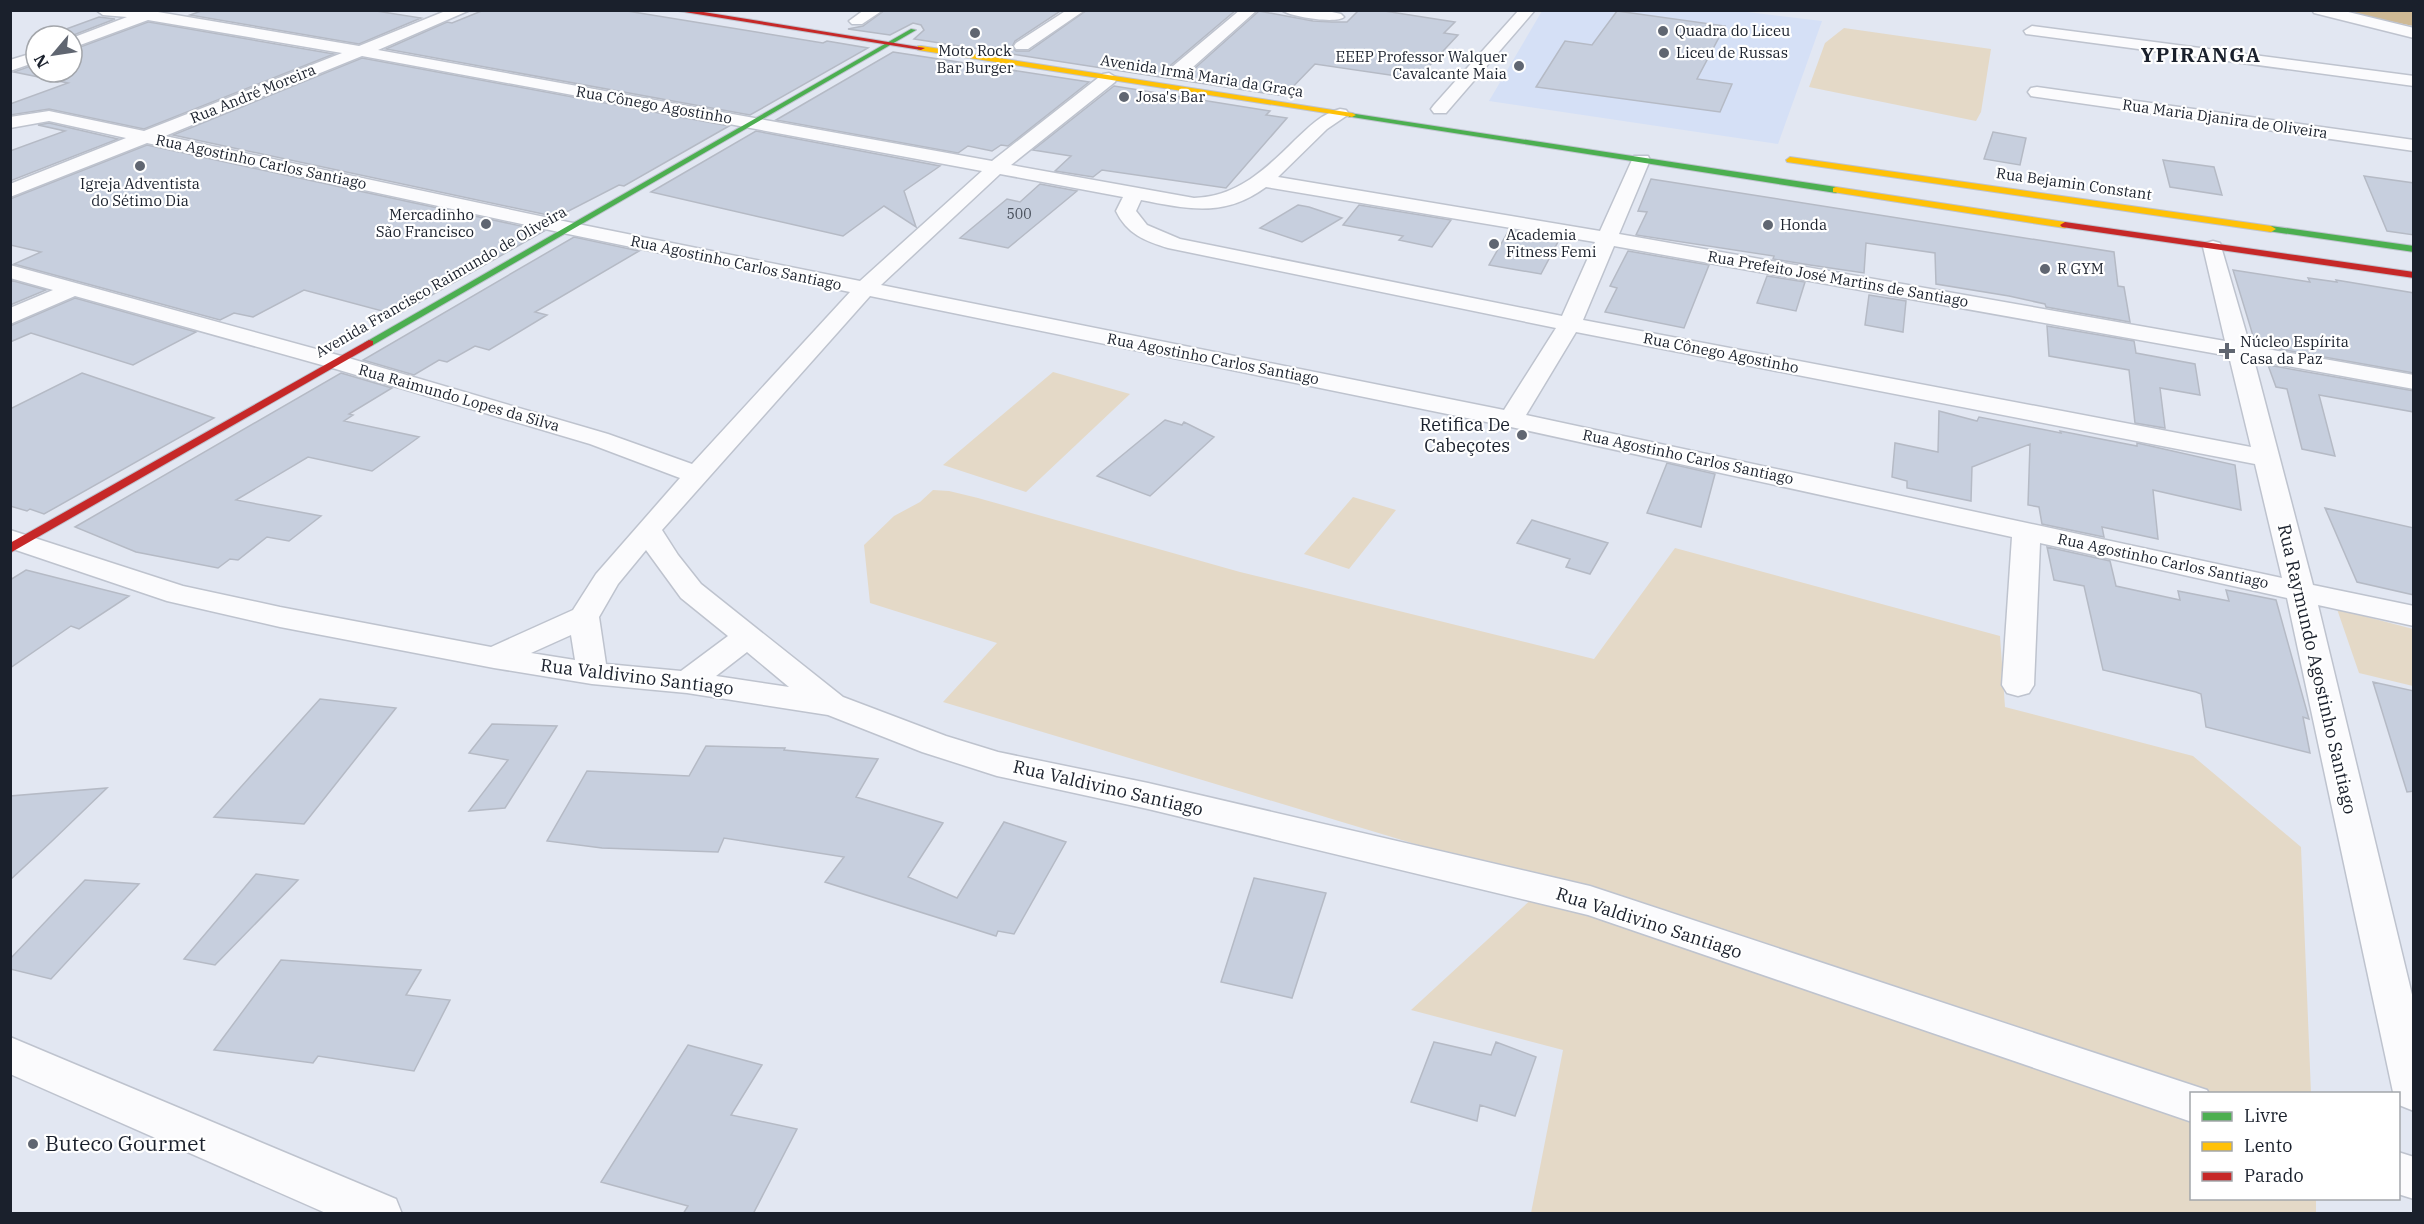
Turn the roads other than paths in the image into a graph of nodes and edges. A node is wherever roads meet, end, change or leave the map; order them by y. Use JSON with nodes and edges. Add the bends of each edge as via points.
{"nodes":[{"id":1,"x":103,"y":10,"type":"edge"},
{"id":2,"x":463,"y":10,"type":"edge"},
{"id":3,"x":675,"y":10,"type":"edge"},
{"id":4,"x":1078,"y":10,"type":"edge"},
{"id":5,"x":1250,"y":10,"type":"edge"},
{"id":6,"x":1289,"y":10,"type":"edge"},
{"id":7,"x":1528,"y":10,"type":"edge"},
{"id":8,"x":2319,"y":10,"type":"edge"},
{"id":9,"x":154,"y":13,"type":"edge"},
{"id":10,"x":1336,"y":17,"type":"dead end"},
{"id":11,"x":852,"y":20,"type":"dead end"},
{"id":12,"x":882,"y":21,"type":"edge"},
{"id":13,"x":2032,"y":31,"type":"dead end"},
{"id":14,"x":2414,"y":33,"type":"edge"},
{"id":15,"x":84,"y":39,"type":"edge"},
{"id":16,"x":889,"y":45,"type":"junction"},
{"id":17,"x":1016,"y":46,"type":"joint"},
{"id":18,"x":1044,"y":50,"type":"dead end"},
{"id":19,"x":360,"y":51,"type":"junction"},
{"id":20,"x":1173,"y":71,"type":"joint"},
{"id":21,"x":1201,"y":75,"type":"dead end"},
{"id":22,"x":1109,"y":78,"type":"junction"},
{"id":23,"x":2414,"y":81,"type":"edge"},
{"id":24,"x":2037,"y":92,"type":"dead end"},
{"id":25,"x":1440,"y":109,"type":"dead end"},
{"id":26,"x":1340,"y":114,"type":"junction"},
{"id":27,"x":10,"y":123,"type":"edge"},
{"id":28,"x":752,"y":123,"type":"junction"},
{"id":29,"x":146,"y":138,"type":"junction"},
{"id":30,"x":2414,"y":146,"type":"edge"},
{"id":31,"x":1774,"y":157,"type":"dead end"},
{"id":32,"x":1641,"y":160,"type":"junction"},
{"id":33,"x":997,"y":167,"type":"junction"},
{"id":34,"x":1261,"y":180,"type":"junction"},
{"id":35,"x":10,"y":191,"type":"edge"},
{"id":36,"x":1135,"y":193,"type":"junction"},
{"id":37,"x":568,"y":228,"type":"junction"},
{"id":38,"x":1607,"y":237,"type":"junction"},
{"id":39,"x":2213,"y":247,"type":"junction"},
{"id":40,"x":2414,"y":249,"type":"edge"},
{"id":41,"x":10,"y":271,"type":"edge"},
{"id":42,"x":2414,"y":275,"type":"edge"},
{"id":43,"x":75,"y":288,"type":"junction"},
{"id":44,"x":864,"y":289,"type":"junction"},
{"id":45,"x":10,"y":317,"type":"edge"},
{"id":46,"x":1570,"y":324,"type":"junction"},
{"id":47,"x":2239,"y":351,"type":"junction"},
{"id":48,"x":337,"y":362,"type":"junction"},
{"id":49,"x":2414,"y":382,"type":"edge"},
{"id":50,"x":1511,"y":418,"type":"junction"},
{"id":51,"x":2266,"y":458,"type":"junction"},
{"id":52,"x":697,"y":475,"type":"junction"},
{"id":53,"x":648,"y":529,"type":"junction"},
{"id":54,"x":2026,"y":531,"type":"junction"},
{"id":55,"x":15,"y":543,"type":"edge"},
{"id":56,"x":2300,"y":591,"type":"junction"},
{"id":57,"x":2414,"y":616,"type":"edge"},
{"id":58,"x":584,"y":617,"type":"junction"},
{"id":59,"x":747,"y":638,"type":"junction"},
{"id":60,"x":494,"y":658,"type":"junction"},
{"id":61,"x":591,"y":673,"type":"junction"},
{"id":62,"x":687,"y":682,"type":"junction"},
{"id":63,"x":2018,"y":685,"type":"dead end"},
{"id":64,"x":833,"y":705,"type":"junction"},
{"id":65,"x":2404,"y":1005,"type":"edge"},
{"id":66,"x":10,"y":1055,"type":"edge"},
{"id":67,"x":2414,"y":1092,"type":"edge"},
{"id":68,"x":2190,"y":1102,"type":"edge"},
{"id":69,"x":380,"y":1214,"type":"edge"}],
"edges":[{"from":1,"to":9,"type":"street","name":"Rua Cônego Agostinho"},
{"from":2,"to":19,"type":"street","name":"Rua André Moreira"},
{"from":3,"to":16,"type":"main road","name":"Avenida Irmã Maria da Graça"},
{"from":4,"to":17,"type":"street"},
{"from":5,"to":20,"type":"street"},
{"from":6,"to":10,"type":"street"},
{"from":7,"to":25,"type":"street"},
{"from":8,"to":14,"type":"street"},
{"from":9,"to":15,"type":"street"},
{"from":9,"to":19,"type":"street","name":"Rua Cônego Agostinho"},
{"from":11,"to":12,"type":"street"},
{"from":12,"to":16,"type":"main road","name":"Avenida Francisco Raimundo de Oliveira","via":[[918,31]]},
{"from":13,"to":23,"type":"street"},
{"from":16,"to":22,"type":"main road","name":"Avenida Irmã Maria da Graça"},
{"from":16,"to":28,"type":"main road","name":"Avenida Francisco Raimundo de Oliveira"},
{"from":17,"to":18,"type":"main road"},
{"from":19,"to":28,"type":"street","name":"Rua Cônego Agostinho"},
{"from":19,"to":29,"type":"street","name":"Rua André Moreira"},
{"from":20,"to":21,"type":"main road","name":"Avenida Irmã Maria da Graça"},
{"from":22,"to":26,"type":"main road","name":"Avenida Irmã Maria da Graça"},
{"from":22,"to":33,"type":"street"},
{"from":24,"to":30,"type":"street","name":"Rua Maria Djanira de Oliveira"},
{"from":26,"to":32,"type":"main road","name":"Avenida Irmã Maria da Graça"},
{"from":26,"to":34,"type":"street","via":[[1323,121]]},
{"from":27,"to":29,"type":"street","name":"Rua Agostinho Carlos Santiago","via":[[49,116]]},
{"from":28,"to":33,"type":"street","name":"Rua Cônego Agostinho"},
{"from":28,"to":37,"type":"main road","name":"Avenida Francisco Raimundo de Oliveira"},
{"from":29,"to":35,"type":"street","name":"Rua André Moreira"},
{"from":29,"to":37,"type":"street","name":"Rua Agostinho Carlos Santiago"},
{"from":31,"to":40,"type":"main road","name":"Rua Bejamin Constant"},
{"from":32,"to":38,"type":"street"},
{"from":32,"to":39,"type":"main road","name":"Avenida Irmã Maria da Graça"},
{"from":33,"to":36,"type":"street","name":"Rua Cônego Agostinho"},
{"from":33,"to":44,"type":"street"},
{"from":34,"to":36,"type":"street","name":"Rua Cônego Agostinho","via":[[1248,191],[1204,205]]},
{"from":34,"to":38,"type":"street","name":"Rua Prefeito José Martins de Santiago"},
{"from":36,"to":46,"type":"street","name":"Rua Cônego Agostinho","via":[[1126,211],[1131,223],[1144,233],[1175,244]]},
{"from":37,"to":44,"type":"street","name":"Rua Agostinho Carlos Santiago"},
{"from":37,"to":48,"type":"main road","name":"Avenida Francisco Raimundo de Oliveira"},
{"from":38,"to":46,"type":"street"},
{"from":38,"to":47,"type":"street","name":"Rua Prefeito José Martins de Santiago"},
{"from":39,"to":42,"type":"main road","name":"Avenida Irmã Maria da Graça"},
{"from":39,"to":47,"type":"street","name":"Rua Raymundo Agostinho Santiago"},
{"from":41,"to":43,"type":"street","name":"Rua Raimundo Lopes da Silva"},
{"from":43,"to":45,"type":"street"},
{"from":43,"to":48,"type":"street","name":"Rua Raimundo Lopes da Silva"},
{"from":44,"to":50,"type":"street","name":"Rua Agostinho Carlos Santiago"},
{"from":44,"to":52,"type":"street"},
{"from":46,"to":50,"type":"street"},
{"from":46,"to":51,"type":"street","name":"Rua Cônego Agostinho"},
{"from":47,"to":49,"type":"street","name":"Rua Prefeito José Martins de Santiago"},
{"from":47,"to":51,"type":"street","name":"Rua Raymundo Agostinho Santiago"},
{"from":48,"to":52,"type":"street","name":"Rua Raimundo Lopes da Silva","via":[[599,439]]},
{"from":48,"to":55,"type":"main road","name":"Avenida Francisco Raimundo de Oliveira"},
{"from":50,"to":54,"type":"street","name":"Rua Agostinho Carlos Santiago"},
{"from":51,"to":56,"type":"street","name":"Rua Raymundo Agostinho Santiago"},
{"from":52,"to":53,"type":"street"},
{"from":53,"to":58,"type":"street","via":[[606,580]]},
{"from":53,"to":59,"type":"street","via":[[691,591]]},
{"from":54,"to":56,"type":"street","name":"Rua Agostinho Carlos Santiago"},
{"from":54,"to":63,"type":"street"},
{"from":55,"to":60,"type":"street","name":"Rua Valdivino Santiago","via":[[177,594]]},
{"from":56,"to":57,"type":"street","name":"Rua Agostinho Carlos Santiago"},
{"from":56,"to":65,"type":"street","name":"Rua Raymundo Agostinho Santiago"},
{"from":58,"to":60,"type":"street"},
{"from":58,"to":61,"type":"street"},
{"from":59,"to":62,"type":"street"},
{"from":59,"to":64,"type":"street"},
{"from":60,"to":61,"type":"street","name":"Rua Valdivino Santiago"},
{"from":61,"to":62,"type":"street","name":"Rua Valdivino Santiago"},
{"from":62,"to":64,"type":"street","name":"Rua Valdivino Santiago"},
{"from":64,"to":68,"type":"street","name":"Rua Valdivino Santiago","via":[[997,764],[1590,901]]},
{"from":65,"to":67,"type":"street","name":"Rua Raymundo Agostinho Santiago"},
{"from":66,"to":69,"type":"street"}]}
